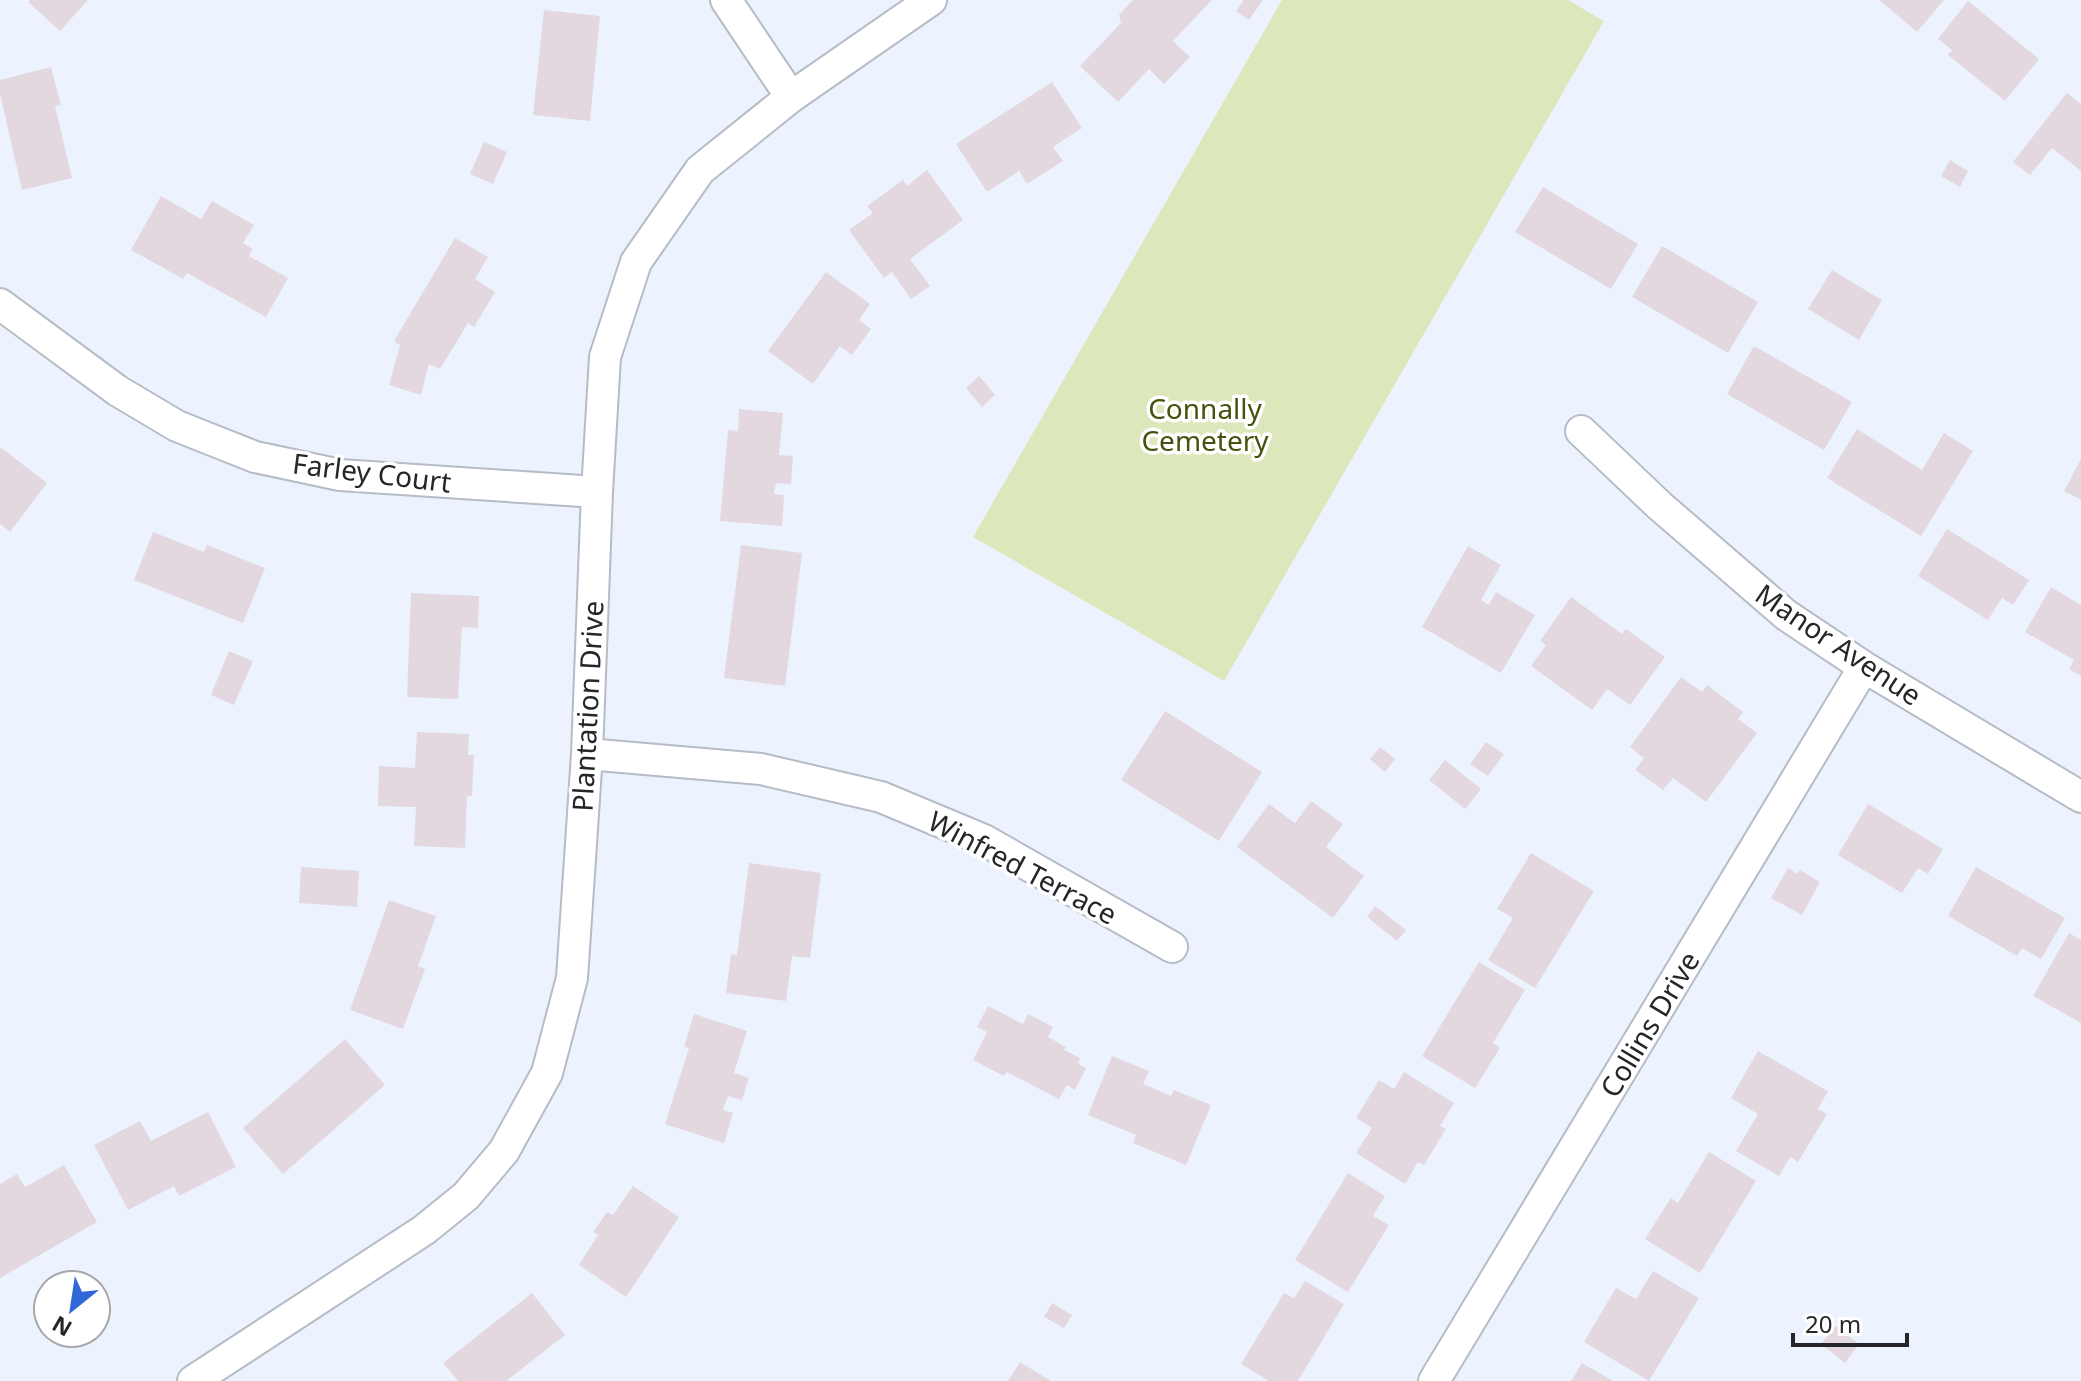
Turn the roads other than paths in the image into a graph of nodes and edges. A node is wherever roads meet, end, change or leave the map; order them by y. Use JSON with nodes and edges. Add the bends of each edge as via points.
{"nodes":[{"id":1,"x":726,"y":0,"type":"edge"},
{"id":2,"x":931,"y":0,"type":"edge"},
{"id":3,"x":791,"y":97,"type":"junction"},
{"id":4,"x":0,"y":304,"type":"edge"},
{"id":5,"x":1581,"y":431,"type":"dead end"},
{"id":6,"x":597,"y":492,"type":"junction"},
{"id":7,"x":1864,"y":667,"type":"junction"},
{"id":8,"x":587,"y":754,"type":"junction"},
{"id":9,"x":2081,"y":797,"type":"edge"},
{"id":10,"x":1172,"y":947,"type":"dead end"},
{"id":11,"x":193,"y":1381,"type":"edge"},
{"id":12,"x":1434,"y":1381,"type":"edge"}],
"edges":[{"from":1,"to":3,"type":"street"},
{"from":2,"to":3,"type":"street","name":"Plantation Drive"},
{"from":3,"to":6,"type":"street","name":"Plantation Drive","via":[[700,170],[636,262],[605,357]]},
{"from":4,"to":6,"type":"street","name":"Farley Court","via":[[118,391],[177,426],[255,457],[340,475]]},
{"from":5,"to":7,"type":"street","name":"Manor Avenue","via":[[1786,615]]},
{"from":6,"to":8,"type":"street","name":"Plantation Drive"},
{"from":7,"to":9,"type":"street","name":"Manor Avenue"},
{"from":7,"to":12,"type":"street","name":"Collins Drive"},
{"from":8,"to":10,"type":"street","name":"Winfred Terrace","via":[[761,769],[881,797],[984,840]]},
{"from":8,"to":11,"type":"street","name":"Plantation Drive","via":[[572,978],[547,1073],[504,1151],[466,1196],[424,1230]]}]}
